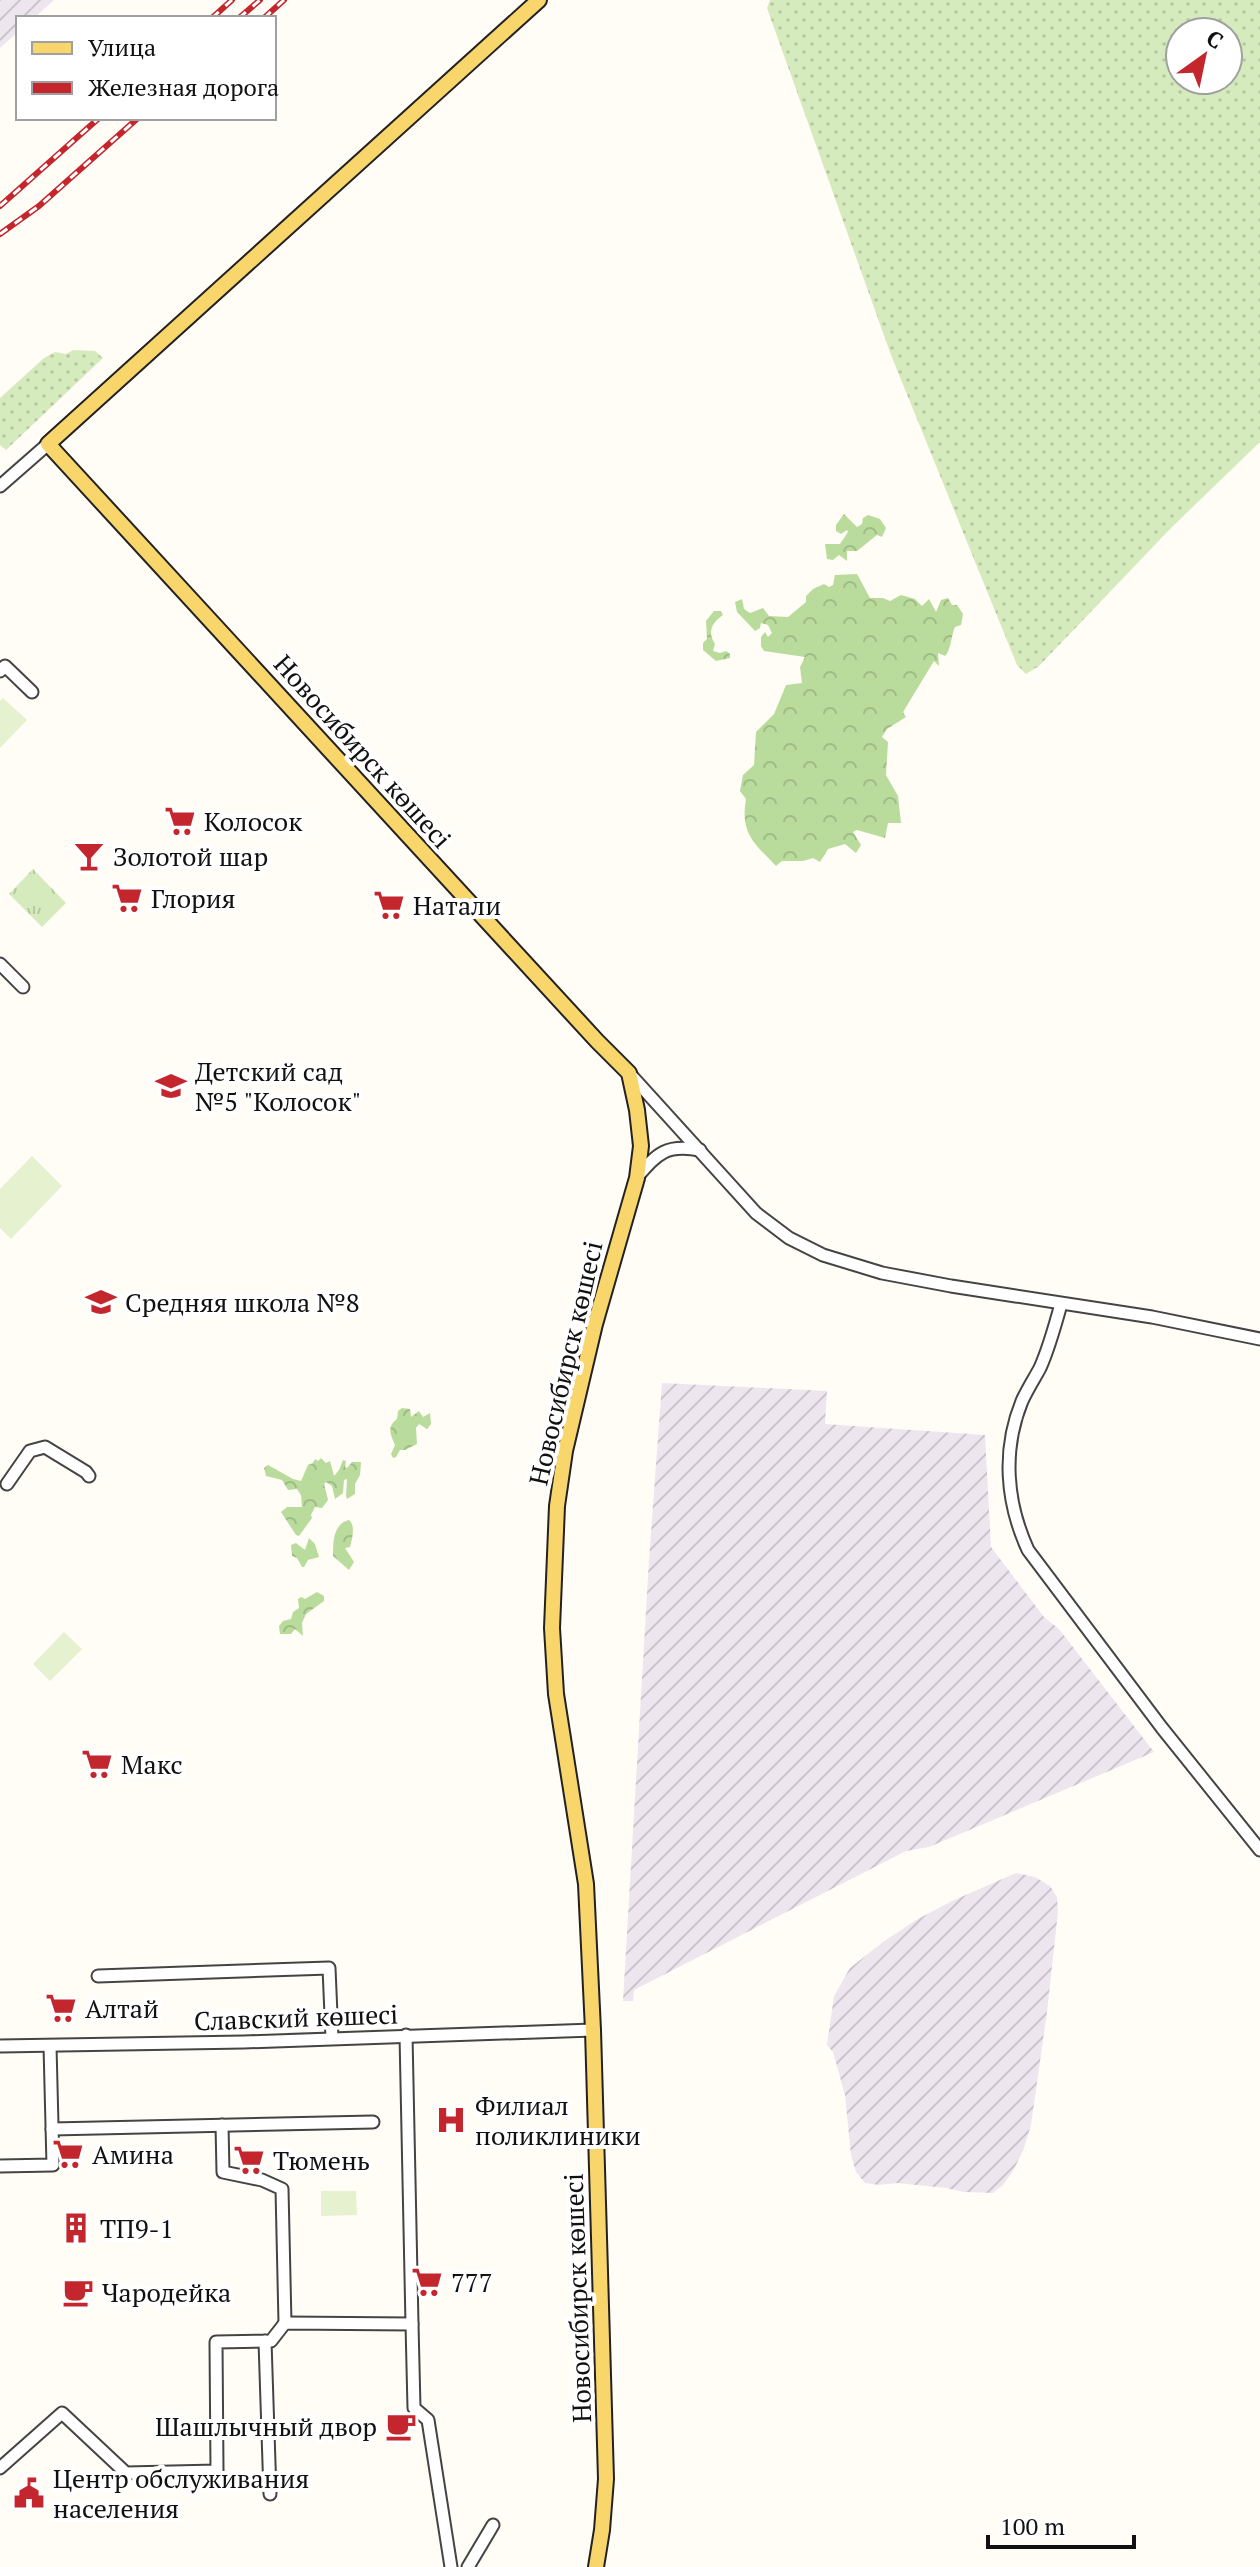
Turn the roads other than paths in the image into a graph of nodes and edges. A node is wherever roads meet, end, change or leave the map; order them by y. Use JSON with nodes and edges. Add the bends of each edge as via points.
{"nodes":[{"id":1,"x":539,"y":0,"type":"edge"},
{"id":2,"x":48,"y":444,"type":"junction"},
{"id":3,"x":0,"y":486,"type":"edge"},
{"id":4,"x":0,"y":671,"type":"edge"},
{"id":5,"x":32,"y":692,"type":"dead end"},
{"id":6,"x":0,"y":964,"type":"edge"},
{"id":7,"x":23,"y":987,"type":"dead end"},
{"id":8,"x":629,"y":1073,"type":"junction"},
{"id":9,"x":700,"y":1150,"type":"junction"},
{"id":10,"x":637,"y":1178,"type":"junction"},
{"id":11,"x":1061,"y":1304,"type":"junction"},
{"id":12,"x":1260,"y":1339,"type":"edge"},
{"id":13,"x":89,"y":1476,"type":"dead end"},
{"id":14,"x":7,"y":1484,"type":"dead end"},
{"id":15,"x":1260,"y":1850,"type":"edge"},
{"id":16,"x":98,"y":1976,"type":"dead end"},
{"id":17,"x":593,"y":2030,"type":"junction"},
{"id":18,"x":406,"y":2035,"type":"junction"},
{"id":19,"x":332,"y":2038,"type":"junction"},
{"id":20,"x":0,"y":2046,"type":"edge"},
{"id":21,"x":50,"y":2046,"type":"junction"},
{"id":22,"x":373,"y":2122,"type":"dead end"},
{"id":23,"x":222,"y":2125,"type":"junction"},
{"id":24,"x":52,"y":2129,"type":"junction"},
{"id":25,"x":0,"y":2166,"type":"edge"},
{"id":26,"x":285,"y":2323,"type":"junction"},
{"id":27,"x":412,"y":2324,"type":"junction"},
{"id":28,"x":265,"y":2341,"type":"junction"},
{"id":29,"x":0,"y":2468,"type":"edge"},
{"id":30,"x":270,"y":2494,"type":"dead end"},
{"id":31,"x":493,"y":2525,"type":"dead end"},
{"id":32,"x":451,"y":2567,"type":"edge"},
{"id":33,"x":468,"y":2567,"type":"edge"},
{"id":34,"x":596,"y":2567,"type":"edge"}],
"edges":[{"from":1,"to":2,"type":"main road"},
{"from":2,"to":3,"type":"street"},
{"from":2,"to":8,"type":"main road","name":"Новосибирск көшесі"},
{"from":4,"to":5,"type":"street","via":[[5,666]]},
{"from":6,"to":7,"type":"street"},
{"from":8,"to":9,"type":"street"},
{"from":8,"to":10,"type":"main road","name":"Новосибирск көшесі","via":[[640,1130]]},
{"from":9,"to":10,"type":"street","via":[[666,1150]]},
{"from":9,"to":11,"type":"street","via":[[756,1213],[823,1255],[882,1273]]},
{"from":10,"to":17,"type":"main road","name":"Новосибирск көшесі","via":[[572,1416],[554,1550],[553,1669],[586,1884]]},
{"from":11,"to":12,"type":"street"},
{"from":11,"to":15,"type":"street","via":[[1014,1427],[1008,1464],[1016,1524],[1028,1550]]},
{"from":13,"to":14,"type":"street","via":[[45,1447],[30,1451]]},
{"from":16,"to":19,"type":"street","via":[[329,1968]]},
{"from":17,"to":18,"type":"street","name":"Славский көшесі"},
{"from":17,"to":34,"type":"main road","name":"Новосибирск көшесі","via":[[606,2479]]},
{"from":18,"to":19,"type":"street","name":"Славский көшесі"},
{"from":18,"to":27,"type":"street"},
{"from":19,"to":21,"type":"street","name":"Славский көшесі"},
{"from":20,"to":21,"type":"street","name":"Славский көшесі"},
{"from":21,"to":24,"type":"street"},
{"from":22,"to":23,"type":"street"},
{"from":23,"to":24,"type":"street"},
{"from":23,"to":26,"type":"street","via":[[223,2172],[282,2189]]},
{"from":24,"to":25,"type":"street","via":[[53,2165]]},
{"from":26,"to":27,"type":"street"},
{"from":26,"to":28,"type":"street","via":[[271,2341]]},
{"from":27,"to":32,"type":"street","via":[[414,2408],[428,2420]]},
{"from":28,"to":29,"type":"street","via":[[216,2342],[217,2471],[126,2473],[62,2413]]},
{"from":28,"to":30,"type":"street"},
{"from":31,"to":33,"type":"street"}]}
